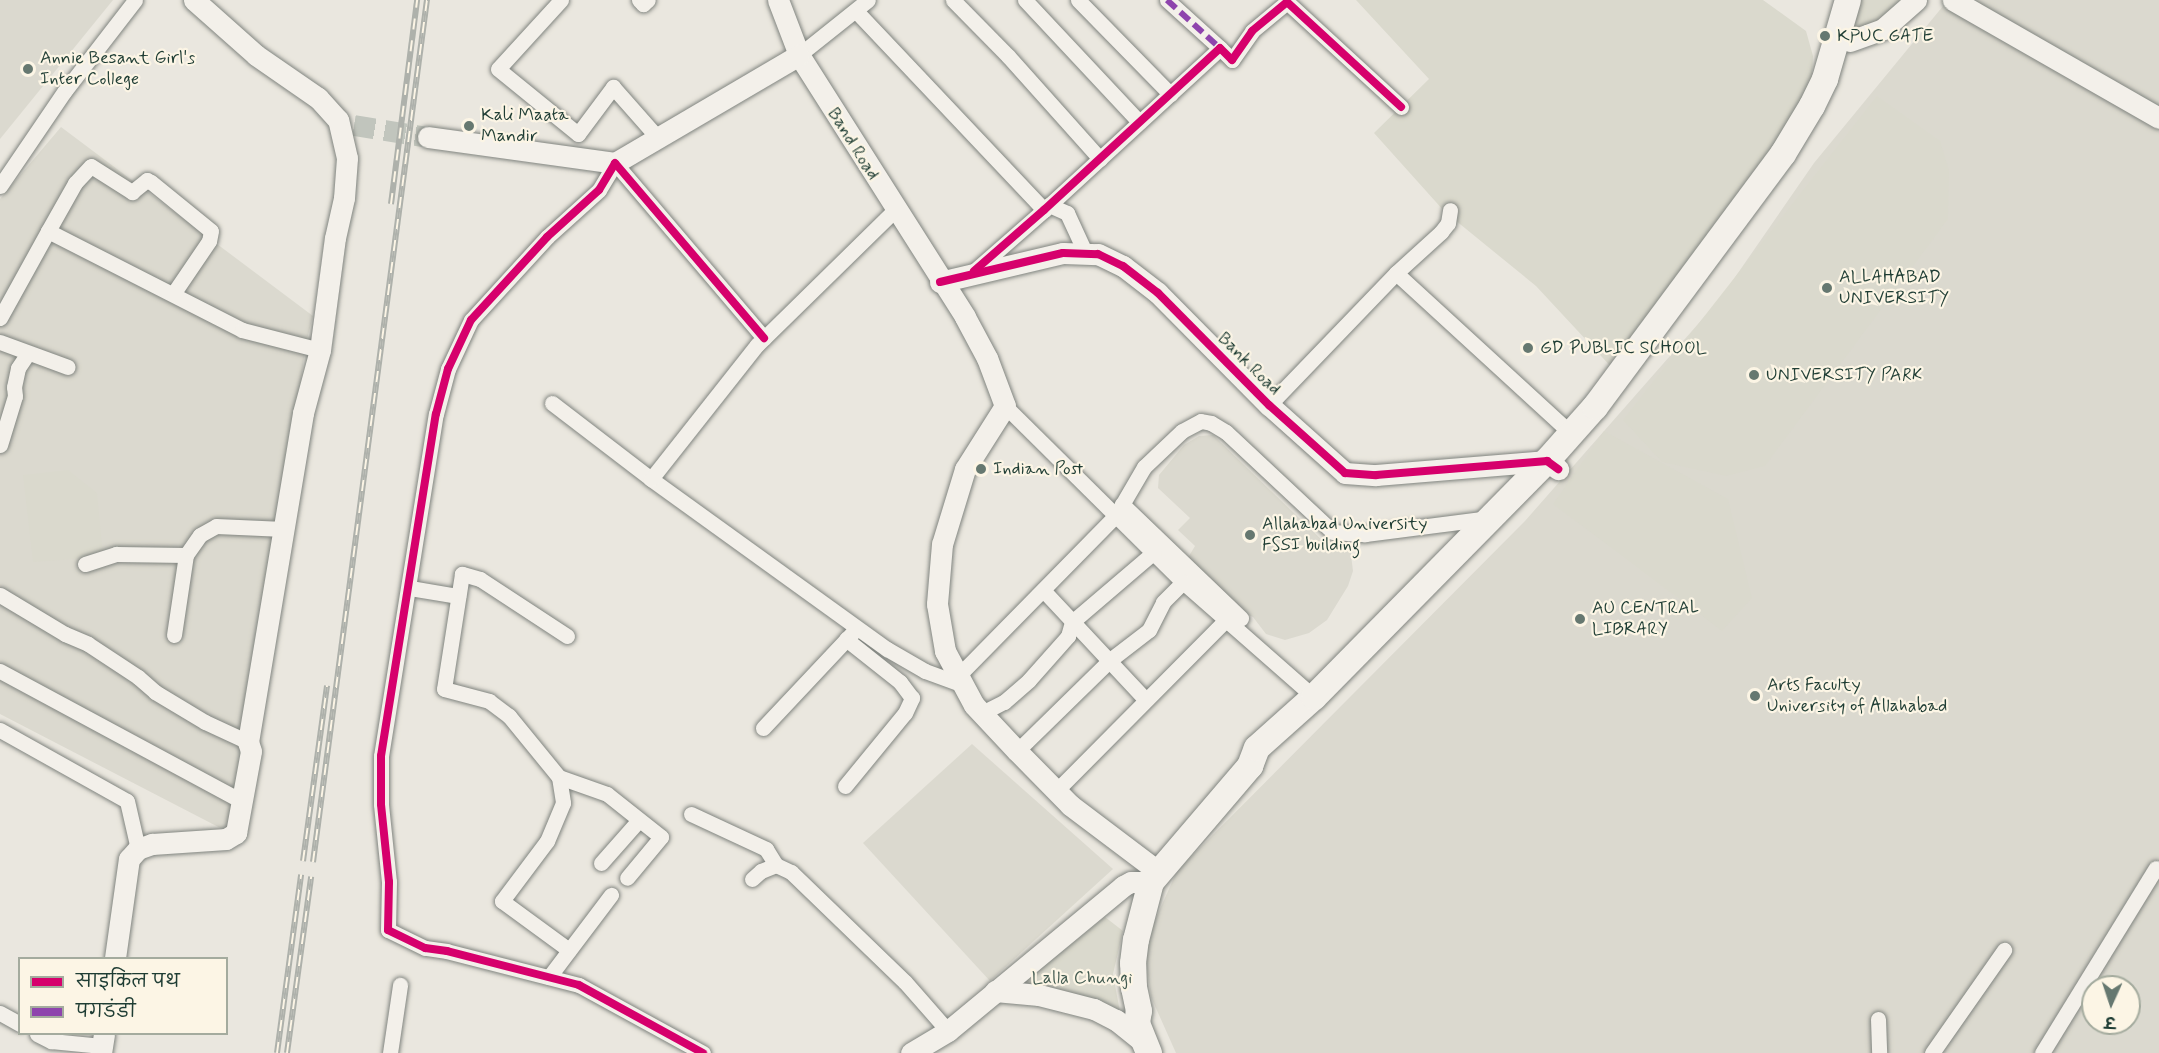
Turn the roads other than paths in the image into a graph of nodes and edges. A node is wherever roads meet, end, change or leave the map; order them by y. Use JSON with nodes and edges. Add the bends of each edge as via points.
{"nodes":[{"id":1,"x":135,"y":0,"type":"edge"},
{"id":2,"x":194,"y":0,"type":"edge"},
{"id":3,"x":561,"y":0,"type":"edge"},
{"id":4,"x":639,"y":0,"type":"edge"},
{"id":5,"x":648,"y":0,"type":"edge"},
{"id":6,"x":778,"y":0,"type":"edge"},
{"id":7,"x":868,"y":0,"type":"edge"},
{"id":8,"x":953,"y":0,"type":"edge"},
{"id":9,"x":1025,"y":0,"type":"edge"},
{"id":10,"x":1078,"y":0,"type":"edge"},
{"id":11,"x":1167,"y":0,"type":"edge"},
{"id":12,"x":1848,"y":0,"type":"edge"},
{"id":13,"x":1860,"y":0,"type":"edge"},
{"id":14,"x":1916,"y":0,"type":"edge"},
{"id":15,"x":1953,"y":0,"type":"edge"},
{"id":16,"x":856,"y":11,"type":"junction"},
{"id":17,"x":1850,"y":41,"type":"junction"},
{"id":18,"x":1220,"y":48,"type":"junction"},
{"id":19,"x":799,"y":55,"type":"junction"},
{"id":20,"x":1170,"y":94,"type":"junction"},
{"id":21,"x":318,"y":98,"type":"junction"},
{"id":22,"x":1401,"y":107,"type":"dead end"},
{"id":23,"x":2159,"y":118,"type":"edge"},
{"id":24,"x":1139,"y":123,"type":"junction"},
{"id":25,"x":354,"y":126,"type":"tunnel mouth"},
{"id":26,"x":428,"y":137,"type":"tunnel mouth"},
{"id":27,"x":658,"y":138,"type":"junction"},
{"id":28,"x":1100,"y":159,"type":"junction"},
{"id":29,"x":615,"y":163,"type":"junction"},
{"id":30,"x":0,"y":186,"type":"edge"},
{"id":31,"x":1046,"y":208,"type":"junction"},
{"id":32,"x":895,"y":210,"type":"junction"},
{"id":33,"x":1450,"y":210,"type":"dead end"},
{"id":34,"x":48,"y":231,"type":"junction"},
{"id":35,"x":1085,"y":252,"type":"junction"},
{"id":36,"x":972,"y":273,"type":"junction"},
{"id":37,"x":1396,"y":273,"type":"junction"},
{"id":38,"x":940,"y":282,"type":"junction"},
{"id":39,"x":173,"y":294,"type":"junction"},
{"id":40,"x":0,"y":318,"type":"edge"},
{"id":41,"x":764,"y":338,"type":"junction"},
{"id":42,"x":0,"y":342,"type":"edge"},
{"id":43,"x":320,"y":350,"type":"junction"},
{"id":44,"x":28,"y":353,"type":"junction"},
{"id":45,"x":68,"y":367,"type":"dead end"},
{"id":46,"x":552,"y":403,"type":"dead end"},
{"id":47,"x":1269,"y":405,"type":"junction"},
{"id":48,"x":1005,"y":406,"type":"junction"},
{"id":49,"x":1572,"y":434,"type":"junction"},
{"id":50,"x":0,"y":445,"type":"edge"},
{"id":51,"x":1553,"y":465,"type":"junction"},
{"id":52,"x":651,"y":479,"type":"junction"},
{"id":53,"x":1119,"y":509,"type":"junction"},
{"id":54,"x":1491,"y":518,"type":"junction"},
{"id":55,"x":284,"y":529,"type":"junction"},
{"id":56,"x":1154,"y":552,"type":"junction"},
{"id":57,"x":186,"y":555,"type":"junction"},
{"id":58,"x":85,"y":564,"type":"dead end"},
{"id":59,"x":1183,"y":582,"type":"junction"},
{"id":60,"x":410,"y":588,"type":"junction"},
{"id":61,"x":1043,"y":590,"type":"junction"},
{"id":62,"x":0,"y":596,"type":"edge"},
{"id":63,"x":458,"y":596,"type":"junction"},
{"id":64,"x":1227,"y":619,"type":"junction"},
{"id":65,"x":1072,"y":622,"type":"junction"},
{"id":66,"x":858,"y":628,"type":"junction"},
{"id":67,"x":174,"y":635,"type":"dead end"},
{"id":68,"x":567,"y":636,"type":"dead end"},
{"id":69,"x":846,"y":639,"type":"junction"},
{"id":70,"x":1110,"y":660,"type":"junction"},
{"id":71,"x":1288,"y":664,"type":"dead end"},
{"id":72,"x":0,"y":671,"type":"edge"},
{"id":73,"x":961,"y":680,"type":"junction"},
{"id":74,"x":1314,"y":697,"type":"junction"},
{"id":75,"x":1145,"y":699,"type":"junction"},
{"id":76,"x":982,"y":713,"type":"junction"},
{"id":77,"x":764,"y":728,"type":"dead end"},
{"id":78,"x":0,"y":730,"type":"edge"},
{"id":79,"x":248,"y":742,"type":"junction"},
{"id":80,"x":1017,"y":751,"type":"junction"},
{"id":81,"x":1250,"y":766,"type":"junction"},
{"id":82,"x":559,"y":777,"type":"junction"},
{"id":83,"x":845,"y":786,"type":"dead end"},
{"id":84,"x":1056,"y":791,"type":"junction"},
{"id":85,"x":241,"y":801,"type":"junction"},
{"id":86,"x":691,"y":814,"type":"dead end"},
{"id":87,"x":639,"y":820,"type":"junction"},
{"id":88,"x":138,"y":849,"type":"junction"},
{"id":89,"x":601,"y":863,"type":"dead end"},
{"id":90,"x":776,"y":865,"type":"junction"},
{"id":91,"x":2156,"y":868,"type":"dead end"},
{"id":92,"x":1155,"y":877,"type":"junction"},
{"id":93,"x":627,"y":878,"type":"dead end"},
{"id":94,"x":752,"y":879,"type":"dead end"},
{"id":95,"x":611,"y":895,"type":"dead end"},
{"id":96,"x":569,"y":950,"type":"junction"},
{"id":97,"x":2004,"y":950,"type":"dead end"},
{"id":98,"x":115,"y":957,"type":"edge"},
{"id":99,"x":549,"y":977,"type":"junction"},
{"id":100,"x":400,"y":985,"type":"dead end"},
{"id":101,"x":995,"y":991,"type":"junction"},
{"id":102,"x":0,"y":1013,"type":"edge"},
{"id":103,"x":1878,"y":1019,"type":"dead end"},
{"id":104,"x":18,"y":1023,"type":"edge"},
{"id":105,"x":948,"y":1031,"type":"junction"},
{"id":106,"x":39,"y":1035,"type":"edge"},
{"id":107,"x":103,"y":1044,"type":"edge"},
{"id":108,"x":1153,"y":1050,"type":"edge"},
{"id":109,"x":390,"y":1053,"type":"edge"},
{"id":110,"x":703,"y":1053,"type":"edge"},
{"id":111,"x":911,"y":1053,"type":"edge"},
{"id":112,"x":1880,"y":1053,"type":"edge"},
{"id":113,"x":1932,"y":1053,"type":"edge"},
{"id":114,"x":2042,"y":1053,"type":"edge"}],
"edges":[{"from":1,"to":30,"type":"street"},
{"from":2,"to":21,"type":"street","via":[[256,55]]},
{"from":3,"to":27,"type":"street","via":[[498,69],[578,134],[613,87]]},
{"from":4,"to":5,"type":"street","via":[[643,4]]},
{"from":6,"to":19,"type":"street","name":"Band Road"},
{"from":7,"to":16,"type":"street"},
{"from":8,"to":28,"type":"street"},
{"from":9,"to":24,"type":"street"},
{"from":10,"to":20,"type":"street"},
{"from":11,"to":18,"type":"street"},
{"from":12,"to":49,"type":"highway","via":[[1825,79],[1783,154]]},
{"from":13,"to":17,"type":"highway"},
{"from":14,"to":17,"type":"street","via":[[1883,29]]},
{"from":15,"to":23,"type":"street"},
{"from":16,"to":19,"type":"street"},
{"from":16,"to":31,"type":"street"},
{"from":17,"to":51,"type":"highway","via":[[1834,89],[1798,153],[1742,234],[1605,418]]},
{"from":18,"to":20,"type":"street"},
{"from":18,"to":22,"type":"street","via":[[1232,60],[1252,31],[1287,2]]},
{"from":19,"to":27,"type":"street"},
{"from":19,"to":32,"type":"street","name":"Band Road"},
{"from":20,"to":24,"type":"street"},
{"from":21,"to":25,"type":"street"},
{"from":21,"to":43,"type":"street","via":[[338,120],[347,158]]},
{"from":24,"to":28,"type":"street"},
{"from":26,"to":29,"type":"street"},
{"from":27,"to":29,"type":"street"},
{"from":28,"to":31,"type":"street"},
{"from":29,"to":41,"type":"street"},
{"from":29,"to":60,"type":"street","via":[[599,190],[547,237],[471,320],[448,369],[436,414]]},
{"from":31,"to":35,"type":"street","via":[[1067,213]]},
{"from":31,"to":36,"type":"street"},
{"from":32,"to":38,"type":"street","name":"Band Road"},
{"from":32,"to":41,"type":"street"},
{"from":33,"to":37,"type":"street","via":[[1448,223]]},
{"from":34,"to":39,"type":"street"},
{"from":34,"to":39,"type":"street","via":[[75,183],[91,166],[132,192],[147,180],[152,182],[211,231]]},
{"from":34,"to":40,"type":"street"},
{"from":35,"to":36,"type":"street","name":"Bank Road","via":[[1063,253]]},
{"from":35,"to":47,"type":"street","name":"Bank Road","via":[[1122,266],[1158,293]]},
{"from":36,"to":38,"type":"street","name":"Bank Road"},
{"from":37,"to":47,"type":"street"},
{"from":37,"to":49,"type":"street"},
{"from":38,"to":48,"type":"street","name":"Band Road","via":[[987,358]]},
{"from":39,"to":43,"type":"street","via":[[242,330]]},
{"from":41,"to":52,"type":"street"},
{"from":42,"to":44,"type":"street"},
{"from":43,"to":55,"type":"street","via":[[303,413]]},
{"from":44,"to":45,"type":"street"},
{"from":44,"to":50,"type":"street","via":[[18,368],[15,396]]},
{"from":46,"to":52,"type":"street"},
{"from":47,"to":51,"type":"street","name":"Bank Road","via":[[1345,473]]},
{"from":48,"to":53,"type":"street"},
{"from":48,"to":73,"type":"street","via":[[965,469],[942,544],[937,604],[945,651]]},
{"from":49,"to":51,"type":"highway"},
{"from":51,"to":54,"type":"highway"},
{"from":51,"to":81,"type":"highway","via":[[1508,525],[1270,760]]},
{"from":52,"to":66,"type":"street"},
{"from":53,"to":54,"type":"street","via":[[1144,467],[1182,431],[1202,421],[1226,432],[1333,532],[1365,534]]},
{"from":53,"to":56,"type":"street"},
{"from":53,"to":61,"type":"street"},
{"from":53,"to":71,"type":"street"},
{"from":54,"to":74,"type":"highway"},
{"from":55,"to":57,"type":"street","via":[[216,526],[200,535]]},
{"from":55,"to":79,"type":"street"},
{"from":56,"to":59,"type":"street"},
{"from":56,"to":65,"type":"street"},
{"from":57,"to":58,"type":"street","via":[[116,554]]},
{"from":57,"to":67,"type":"street"},
{"from":59,"to":64,"type":"street"},
{"from":59,"to":70,"type":"street","via":[[1162,602],[1149,630]]},
{"from":60,"to":63,"type":"street"},
{"from":60,"to":99,"type":"street","via":[[381,756],[388,930],[426,948]]},
{"from":61,"to":65,"type":"street"},
{"from":61,"to":73,"type":"street"},
{"from":62,"to":79,"type":"street","via":[[88,644],[205,722]]},
{"from":63,"to":68,"type":"street","via":[[462,574],[480,579]]},
{"from":63,"to":82,"type":"street","via":[[444,689],[489,701],[509,716]]},
{"from":64,"to":74,"type":"street"},
{"from":64,"to":75,"type":"street"},
{"from":65,"to":70,"type":"street"},
{"from":65,"to":76,"type":"street","via":[[1068,636],[1029,680],[1004,702]]},
{"from":66,"to":69,"type":"street"},
{"from":66,"to":73,"type":"street","via":[[925,671]]},
{"from":69,"to":77,"type":"street"},
{"from":69,"to":83,"type":"street","via":[[900,682],[912,698],[905,713]]},
{"from":70,"to":75,"type":"street"},
{"from":70,"to":80,"type":"street"},
{"from":72,"to":85,"type":"street"},
{"from":73,"to":76,"type":"street"},
{"from":74,"to":81,"type":"highway","via":[[1257,748]]},
{"from":75,"to":84,"type":"street"},
{"from":76,"to":80,"type":"street"},
{"from":78,"to":88,"type":"street","via":[[127,801]]},
{"from":79,"to":85,"type":"street","via":[[250,751]]},
{"from":80,"to":84,"type":"street"},
{"from":81,"to":92,"type":"highway"},
{"from":82,"to":87,"type":"street","via":[[607,794]]},
{"from":82,"to":96,"type":"street","via":[[563,803],[547,841],[502,901]]},
{"from":84,"to":92,"type":"street"},
{"from":85,"to":88,"type":"street","via":[[236,833],[226,839],[153,844]]},
{"from":86,"to":90,"type":"street","via":[[766,849]]},
{"from":87,"to":89,"type":"street"},
{"from":87,"to":93,"type":"street","via":[[660,837]]},
{"from":88,"to":98,"type":"street","via":[[129,860]]},
{"from":90,"to":94,"type":"street"},
{"from":90,"to":105,"type":"street","via":[[791,872],[822,900]]},
{"from":91,"to":114,"type":"street"},
{"from":92,"to":101,"type":"street","via":[[1123,886]]},
{"from":92,"to":108,"type":"highway","via":[[1133,963],[1137,1023]]},
{"from":95,"to":96,"type":"street"},
{"from":96,"to":99,"type":"street"},
{"from":97,"to":113,"type":"street"},
{"from":99,"to":110,"type":"street","via":[[579,985]]},
{"from":100,"to":109,"type":"street"},
{"from":101,"to":105,"type":"street"},
{"from":101,"to":108,"type":"street","via":[[1039,995],[1094,1009],[1116,1020]]},
{"from":102,"to":104,"type":"street"},
{"from":103,"to":112,"type":"street"},
{"from":105,"to":111,"type":"street"},
{"from":106,"to":107,"type":"street","via":[[51,1041]]}]}
